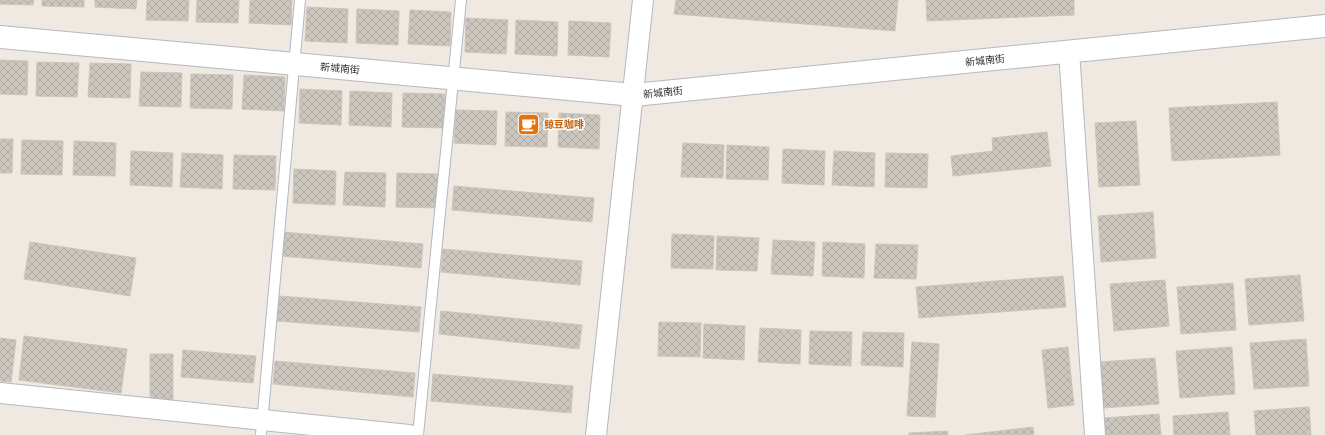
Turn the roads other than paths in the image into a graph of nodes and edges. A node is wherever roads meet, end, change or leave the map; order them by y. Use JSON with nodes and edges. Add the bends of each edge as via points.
{"nodes":[{"id":1,"x":300,"y":0,"type":"edge"},
{"id":2,"x":461,"y":0,"type":"edge"},
{"id":3,"x":643,"y":0,"type":"edge"},
{"id":4,"x":1325,"y":26,"type":"edge"},
{"id":5,"x":0,"y":37,"type":"edge"},
{"id":6,"x":1069,"y":51,"type":"junction"},
{"id":7,"x":293,"y":64,"type":"junction"},
{"id":8,"x":453,"y":78,"type":"junction"},
{"id":9,"x":634,"y":95,"type":"junction"},
{"id":10,"x":0,"y":393,"type":"edge"},
{"id":11,"x":262,"y":428,"type":"edge"},
{"id":12,"x":409,"y":435,"type":"edge"},
{"id":13,"x":418,"y":435,"type":"edge"},
{"id":14,"x":596,"y":435,"type":"edge"},
{"id":15,"x":1095,"y":435,"type":"edge"}],
"edges":[{"from":1,"to":7,"type":"lane"},
{"from":2,"to":8,"type":"lane"},
{"from":3,"to":9,"type":"street"},
{"from":4,"to":6,"type":"street","name":"新城南街"},
{"from":5,"to":7,"type":"street","name":"新城南街"},
{"from":6,"to":9,"type":"street","name":"新城南街"},
{"from":6,"to":15,"type":"street"},
{"from":7,"to":8,"type":"street","name":"新城南街"},
{"from":7,"to":11,"type":"lane"},
{"from":8,"to":9,"type":"street","name":"新城南街"},
{"from":8,"to":13,"type":"lane"},
{"from":9,"to":14,"type":"street"},
{"from":10,"to":11,"type":"street"},
{"from":11,"to":12,"type":"street"}]}
